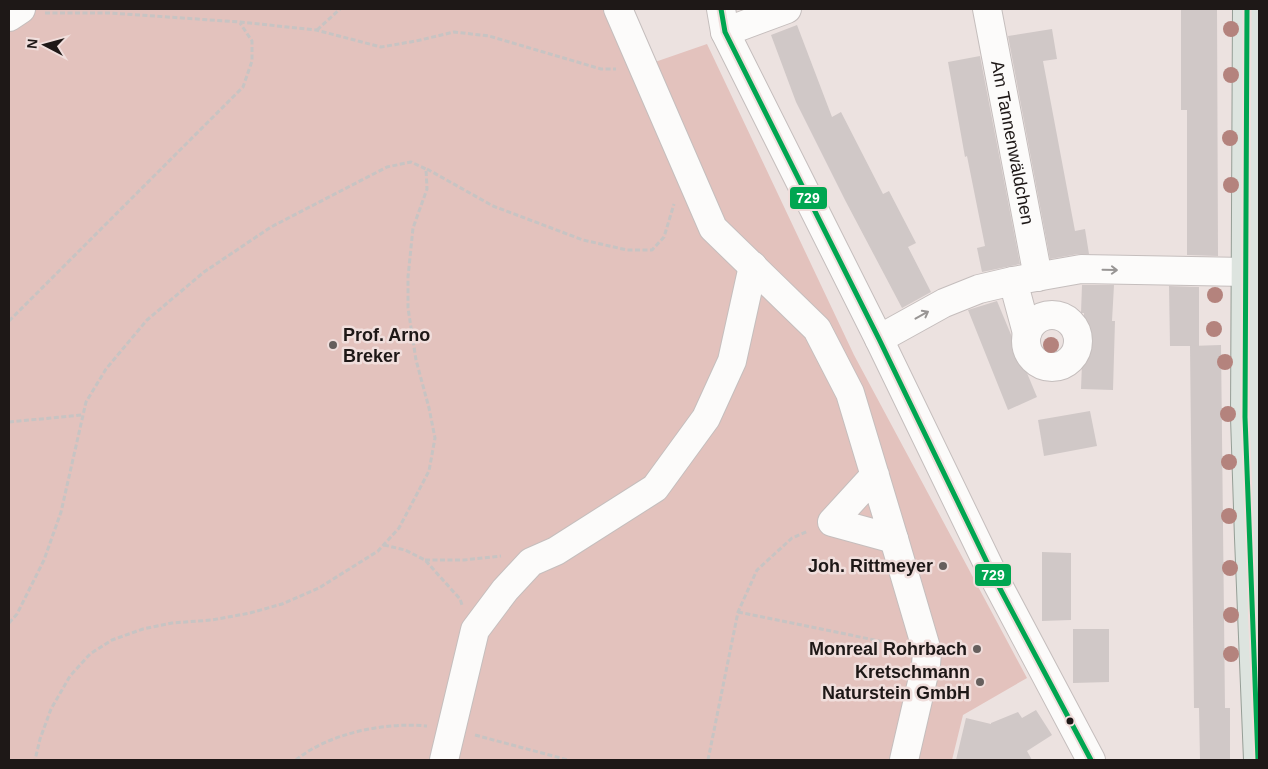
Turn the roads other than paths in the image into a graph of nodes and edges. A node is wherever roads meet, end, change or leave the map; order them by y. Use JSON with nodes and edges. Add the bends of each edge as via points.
{"nodes":[{"id":1,"x":618,"y":9,"type":"edge"},
{"id":2,"x":787,"y":9,"type":"edge"},
{"id":3,"x":987,"y":9,"type":"edge"},
{"id":4,"x":1247,"y":9,"type":"edge"},
{"id":5,"x":723,"y":20,"type":"edge"},
{"id":6,"x":753,"y":266,"type":"junction"},
{"id":7,"x":1246,"y":272,"type":"junction"},
{"id":8,"x":1038,"y":277,"type":"junction"},
{"id":9,"x":1068,"y":320,"type":"junction"},
{"id":10,"x":1028,"y":333,"type":"junction"},
{"id":11,"x":879,"y":339,"type":"junction"},
{"id":12,"x":875,"y":475,"type":"junction"},
{"id":13,"x":894,"y":539,"type":"junction"},
{"id":14,"x":444,"y":760,"type":"edge"},
{"id":15,"x":904,"y":760,"type":"edge"},
{"id":16,"x":1091,"y":760,"type":"edge"},
{"id":17,"x":1258,"y":760,"type":"edge"}],
"edges":[{"from":1,"to":6,"type":"street","via":[[713,228]]},
{"from":2,"to":5,"type":"street"},
{"from":3,"to":8,"type":"street","name":"Am Tannenwäldchen"},
{"from":4,"to":7,"type":"main road"},
{"from":5,"to":11,"type":"street"},
{"from":6,"to":12,"type":"street","via":[[817,329],[850,393]]},
{"from":6,"to":14,"type":"street","via":[[732,361],[706,418],[655,488],[556,551],[531,562],[475,630]]},
{"from":8,"to":7,"type":"street","one_way":true,"via":[[1081,269]]},
{"from":7,"to":17,"type":"main road","via":[[1247,464]]},
{"from":8,"to":9,"type":"street","name":"Am Tannenwäldchen"},
{"from":8,"to":10,"type":"street","name":"Am Tannenwäldchen"},
{"from":11,"to":8,"type":"street","one_way":true,"via":[[944,303],[979,289]]},
{"from":9,"to":10,"type":"street","via":[[1054,315],[1043,317],[1033,324]]},
{"from":9,"to":10,"type":"street","name":"Am Tannenwäldchen","via":[[1079,338],[1076,353],[1067,363],[1057,367],[1044,366],[1034,360],[1027,348]]},
{"from":11,"to":16,"type":"street","via":[[978,518],[997,583]]},
{"from":12,"to":13,"type":"street"},
{"from":12,"to":13,"type":"street","via":[[832,522]]},
{"from":13,"to":15,"type":"street","via":[[927,651]]}]}
